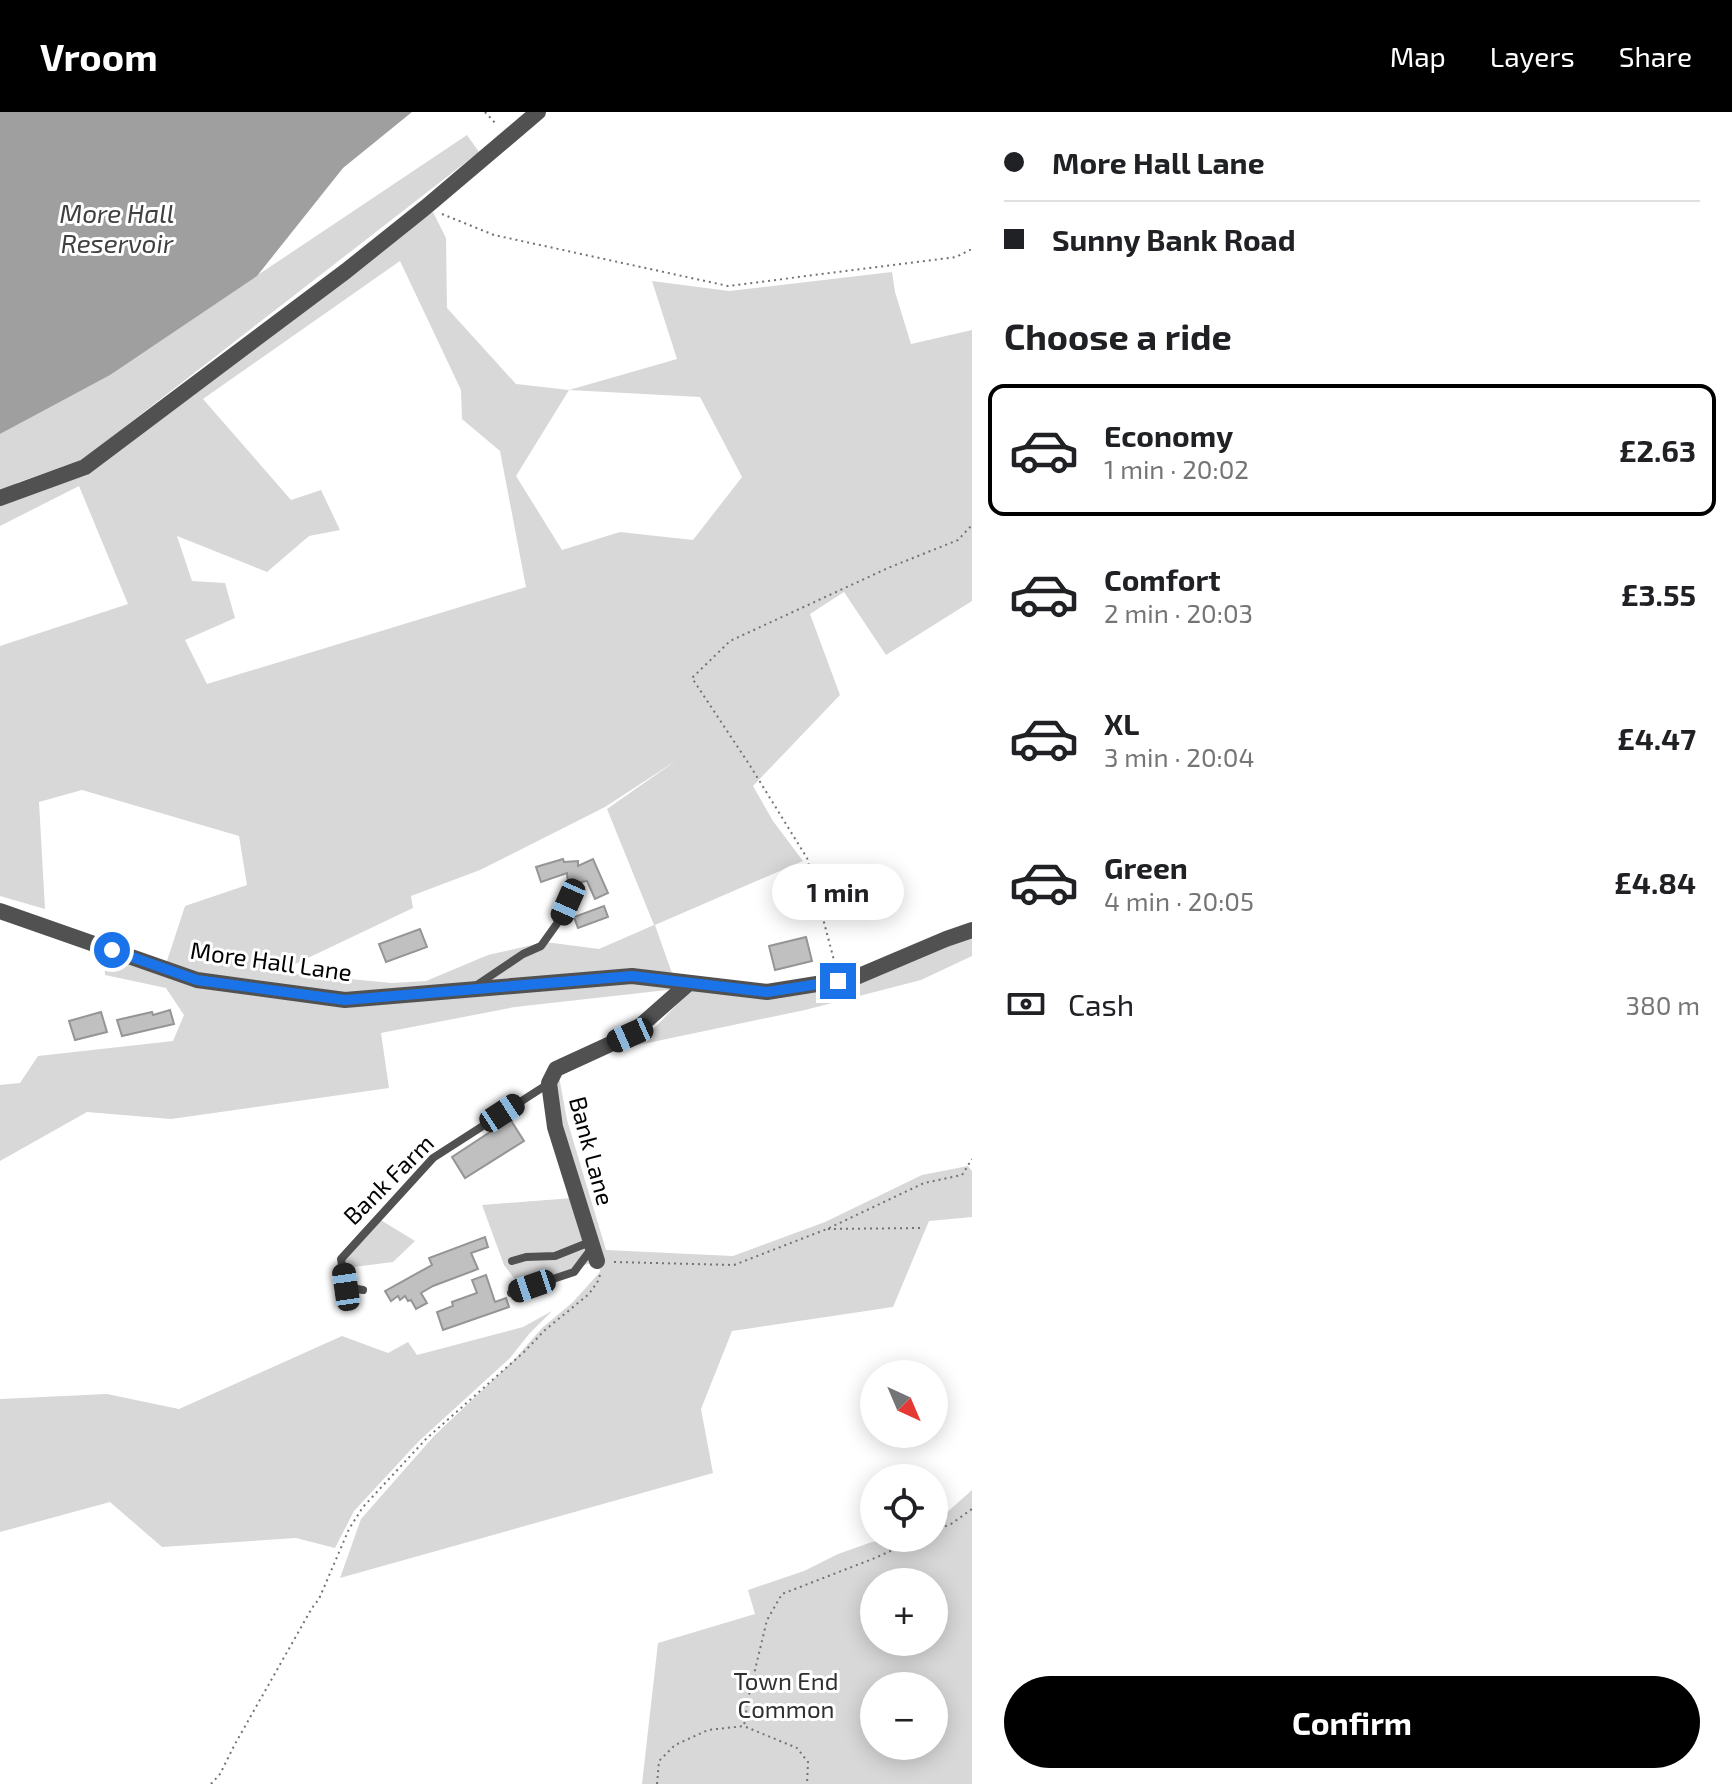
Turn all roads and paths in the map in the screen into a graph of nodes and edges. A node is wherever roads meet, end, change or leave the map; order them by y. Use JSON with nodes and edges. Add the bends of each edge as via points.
{"nodes":[{"id":1,"x":485,"y":112,"type":"edge"},
{"id":2,"x":538,"y":112,"type":"edge"},
{"id":3,"x":508,"y":138,"type":"junction"},
{"id":4,"x":431,"y":203,"type":"junction"},
{"id":5,"x":972,"y":249,"type":"edge"},
{"id":6,"x":0,"y":498,"type":"edge"},
{"id":7,"x":972,"y":525,"type":"edge"},
{"id":8,"x":568,"y":902,"type":"dead end"},
{"id":9,"x":0,"y":911,"type":"edge"},
{"id":10,"x":972,"y":930,"type":"edge"},
{"id":11,"x":838,"y":981,"type":"junction"},
{"id":12,"x":689,"y":983,"type":"junction"},
{"id":13,"x":469,"y":990,"type":"junction"},
{"id":14,"x":549,"y":1083,"type":"junction"},
{"id":15,"x":972,"y":1159,"type":"edge"},
{"id":16,"x":922,"y":1228,"type":"dead end"},
{"id":17,"x":827,"y":1229,"type":"junction"},
{"id":18,"x":594,"y":1250,"type":"junction"},
{"id":19,"x":512,"y":1261,"type":"dead end"},
{"id":20,"x":363,"y":1290,"type":"dead end"},
{"id":21,"x":511,"y":1293,"type":"dead end"},
{"id":22,"x":972,"y":1509,"type":"edge"},
{"id":23,"x":948,"y":1525,"type":"edge"},
{"id":24,"x":885,"y":1552,"type":"edge"},
{"id":25,"x":744,"y":1726,"type":"junction"},
{"id":26,"x":211,"y":1784,"type":"edge"},
{"id":27,"x":657,"y":1784,"type":"edge"},
{"id":28,"x":807,"y":1784,"type":"edge"}],
"edges":[{"from":1,"to":3,"type":"path"},
{"from":2,"to":3,"type":"street"},
{"from":3,"to":4,"type":"street"},
{"from":4,"to":5,"type":"path","via":[[442,214],[494,235],[728,286],[956,257]]},
{"from":4,"to":6,"type":"street","via":[[85,467]]},
{"from":7,"to":11,"type":"path","via":[[958,540],[730,641],[692,678],[807,858]]},
{"from":8,"to":13,"type":"lane","via":[[541,946]]},
{"from":9,"to":13,"type":"street","name":"More Hall Lane","via":[[197,980],[345,1000]]},
{"from":10,"to":11,"type":"street","name":"More Hall Lane"},
{"from":11,"to":12,"type":"street","name":"More Hall Lane","via":[[767,992]]},
{"from":12,"to":13,"type":"street","name":"More Hall Lane","via":[[632,976]]},
{"from":12,"to":14,"type":"street","name":"Bank Lane","via":[[630,1035],[556,1069]]},
{"from":14,"to":18,"type":"street","name":"Bank Lane","via":[[555,1127]]},
{"from":14,"to":20,"type":"lane","name":"Bank Farm","via":[[433,1158],[341,1259],[346,1287]]},
{"from":15,"to":17,"type":"path","via":[[962,1175],[924,1183]]},
{"from":16,"to":17,"type":"path"},
{"from":17,"to":18,"type":"path","via":[[734,1265]]},
{"from":18,"to":19,"type":"lane"},
{"from":18,"to":21,"type":"lane","via":[[574,1272]]},
{"from":18,"to":26,"type":"path","via":[[600,1275],[589,1294],[426,1439],[356,1515],[319,1599]]},
{"from":22,"to":23,"type":"path"},
{"from":24,"to":25,"type":"path","via":[[782,1594],[767,1620]]},
{"from":25,"to":27,"type":"path","via":[[708,1730],[675,1745],[659,1761]]},
{"from":25,"to":28,"type":"path","via":[[797,1748],[808,1762]]}]}
